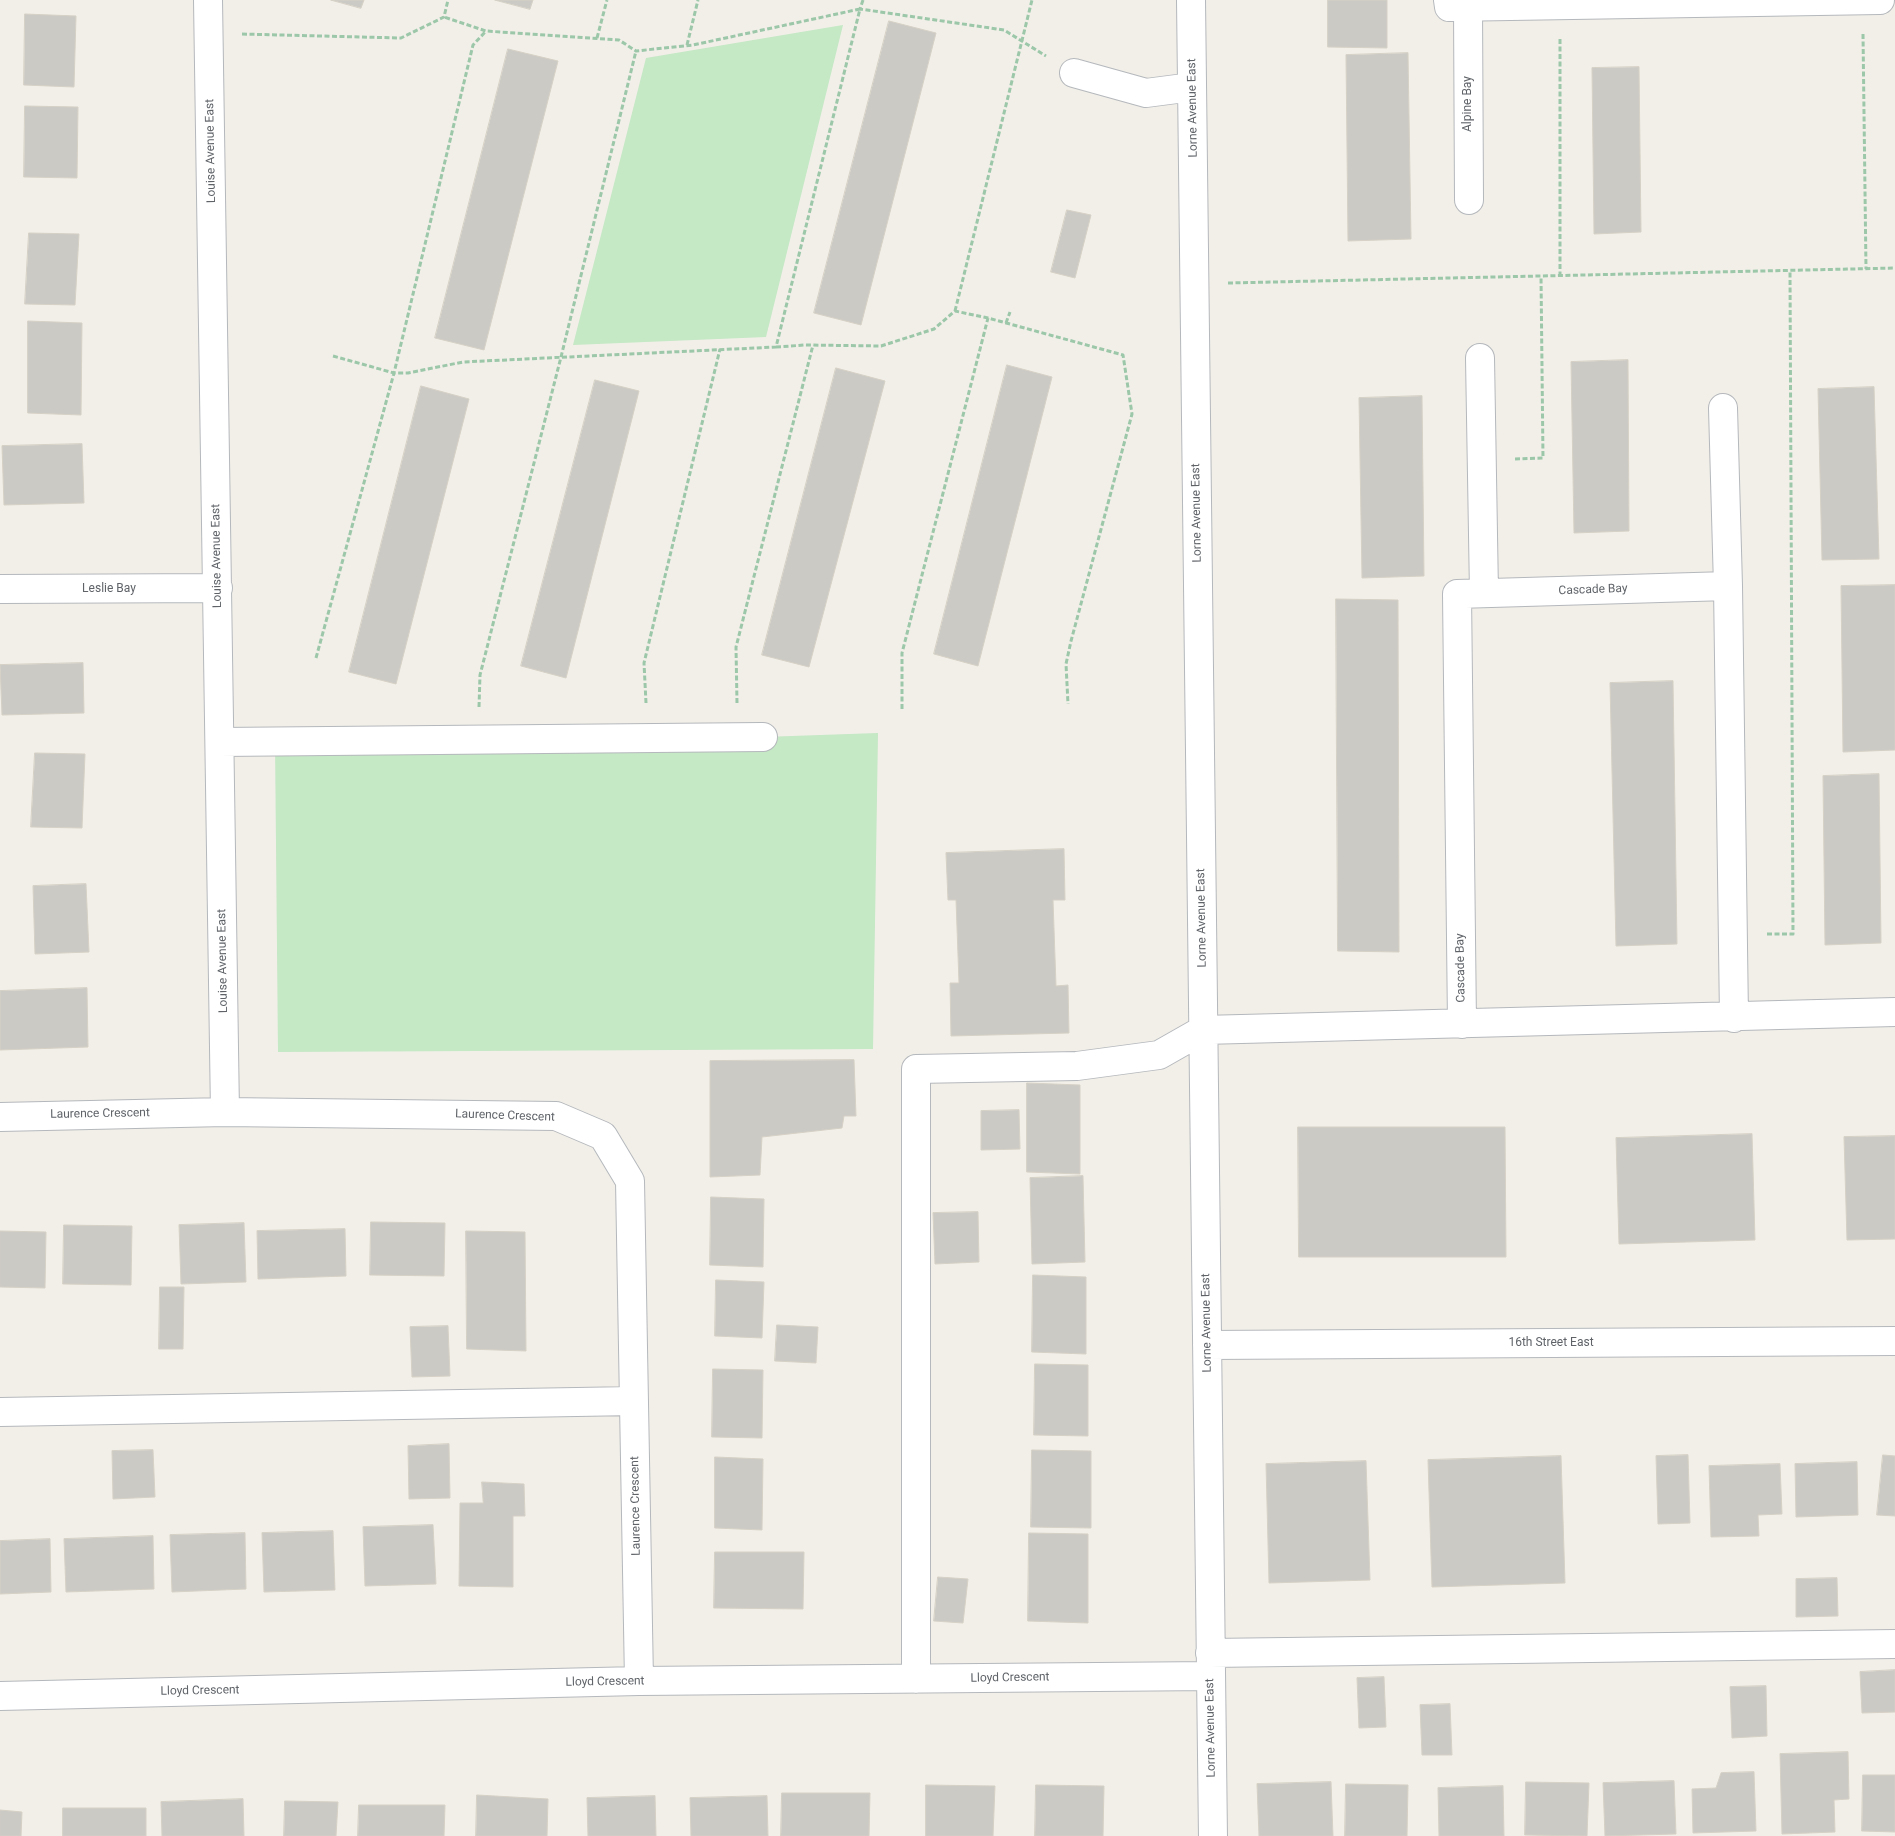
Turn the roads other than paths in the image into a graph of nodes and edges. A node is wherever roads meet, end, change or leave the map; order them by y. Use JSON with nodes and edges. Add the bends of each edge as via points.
{"nodes":[{"id":1,"x":208,"y":0,"type":"edge"},
{"id":2,"x":1191,"y":0,"type":"edge"},
{"id":3,"x":1871,"y":1,"type":"edge"},
{"id":4,"x":1458,"y":4,"type":"edge"},
{"id":5,"x":1074,"y":74,"type":"dead end"},
{"id":6,"x":1192,"y":87,"type":"junction"},
{"id":7,"x":1469,"y":200,"type":"dead end"},
{"id":8,"x":1480,"y":358,"type":"dead end"},
{"id":9,"x":1723,"y":408,"type":"dead end"},
{"id":10,"x":1728,"y":586,"type":"junction"},
{"id":11,"x":218,"y":588,"type":"junction"},
{"id":12,"x":0,"y":589,"type":"edge"},
{"id":13,"x":1484,"y":593,"type":"junction"},
{"id":14,"x":750,"y":737,"type":"road end"},
{"id":15,"x":220,"y":742,"type":"junction"},
{"id":16,"x":1895,"y":1012,"type":"edge"},
{"id":17,"x":1734,"y":1018,"type":"junction"},
{"id":18,"x":1462,"y":1024,"type":"junction"},
{"id":19,"x":1203,"y":1030,"type":"junction"},
{"id":20,"x":225,"y":1112,"type":"junction"},
{"id":21,"x":0,"y":1116,"type":"edge"},
{"id":22,"x":1895,"y":1341,"type":"edge"},
{"id":23,"x":1207,"y":1345,"type":"junction"},
{"id":24,"x":634,"y":1401,"type":"junction"},
{"id":25,"x":0,"y":1412,"type":"edge"},
{"id":26,"x":1895,"y":1644,"type":"edge"},
{"id":27,"x":1211,"y":1664,"type":"junction"},
{"id":28,"x":916,"y":1679,"type":"junction"},
{"id":29,"x":639,"y":1681,"type":"junction"},
{"id":30,"x":0,"y":1696,"type":"edge"},
{"id":31,"x":1213,"y":1836,"type":"edge"}],
"edges":[{"from":1,"to":11,"type":"street","name":"Louise Avenue East"},
{"from":2,"to":6,"type":"street","name":"Lorne Avenue East"},
{"from":3,"to":4,"type":"street","name":"Alpine Bay","via":[[1560,6]]},
{"from":4,"to":7,"type":"street","name":"Alpine Bay"},
{"from":5,"to":6,"type":"street","via":[[1146,93]]},
{"from":6,"to":19,"type":"street","name":"Lorne Avenue East"},
{"from":8,"to":13,"type":"street"},
{"from":9,"to":10,"type":"street"},
{"from":10,"to":13,"type":"street","name":"Cascade Bay"},
{"from":10,"to":17,"type":"street"},
{"from":11,"to":12,"type":"street","name":"Leslie Bay"},
{"from":11,"to":15,"type":"street","name":"Louise Avenue East"},
{"from":13,"to":18,"type":"street","name":"Cascade Bay","via":[[1457,594]]},
{"from":14,"to":15,"type":"street"},
{"from":15,"to":20,"type":"street","name":"Louise Avenue East"},
{"from":16,"to":17,"type":"street"},
{"from":17,"to":18,"type":"street"},
{"from":18,"to":19,"type":"street"},
{"from":19,"to":23,"type":"street","name":"Lorne Avenue East"},
{"from":19,"to":28,"type":"street","via":[[1159,1055],[1077,1066],[916,1069]]},
{"from":20,"to":21,"type":"street","name":"Laurence Crescent"},
{"from":20,"to":24,"type":"street","name":"Laurence Crescent","via":[[556,1116],[603,1136],[630,1181]]},
{"from":22,"to":23,"type":"street","name":"16th Street East"},
{"from":23,"to":27,"type":"street","name":"Lorne Avenue East"},
{"from":24,"to":25,"type":"street"},
{"from":24,"to":29,"type":"street","name":"Laurence Crescent"},
{"from":26,"to":27,"type":"street","name":"Lloyd Crescent"},
{"from":27,"to":28,"type":"street","name":"Lloyd Crescent"},
{"from":27,"to":31,"type":"street","name":"Lorne Avenue East"},
{"from":28,"to":29,"type":"street","name":"Lloyd Crescent"},
{"from":29,"to":30,"type":"street","name":"Lloyd Crescent"}]}
